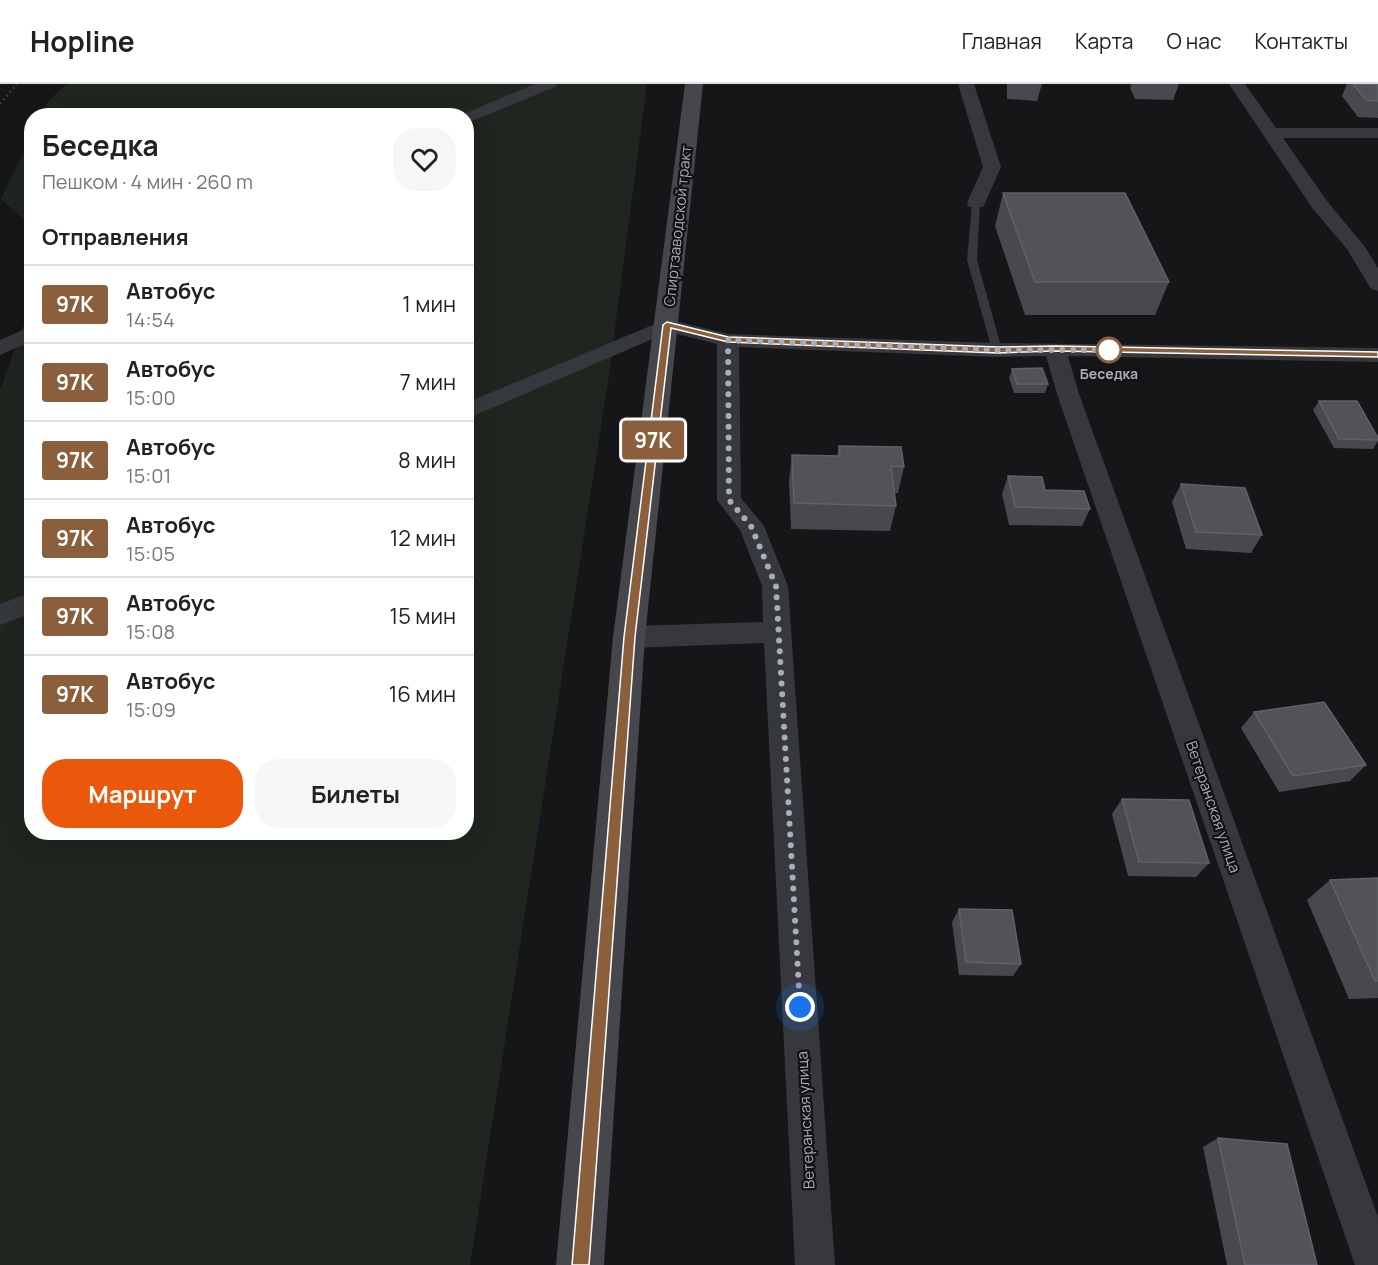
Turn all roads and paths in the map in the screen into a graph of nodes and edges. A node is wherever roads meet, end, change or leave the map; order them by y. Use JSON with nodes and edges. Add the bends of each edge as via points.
{"nodes":[{"id":1,"x":17,"y":84,"type":"edge"},
{"id":2,"x":549,"y":84,"type":"edge"},
{"id":3,"x":694,"y":84,"type":"edge"},
{"id":4,"x":966,"y":84,"type":"edge"},
{"id":5,"x":1237,"y":84,"type":"edge"},
{"id":6,"x":0,"y":104,"type":"edge"},
{"id":7,"x":474,"y":114,"type":"edge"},
{"id":8,"x":1378,"y":132,"type":"edge"},
{"id":9,"x":1270,"y":133,"type":"junction"},
{"id":10,"x":976,"y":203,"type":"joint"},
{"id":11,"x":1355,"y":248,"type":"junction"},
{"id":12,"x":1378,"y":248,"type":"edge"},
{"id":13,"x":1378,"y":285,"type":"edge"},
{"id":14,"x":667,"y":325,"type":"junction"},
{"id":15,"x":24,"y":336,"type":"edge"},
{"id":16,"x":728,"y":340,"type":"junction"},
{"id":17,"x":0,"y":348,"type":"edge"},
{"id":18,"x":1055,"y":349,"type":"junction"},
{"id":19,"x":998,"y":350,"type":"junction"},
{"id":20,"x":1378,"y":355,"type":"edge"},
{"id":21,"x":474,"y":409,"type":"edge"},
{"id":22,"x":24,"y":605,"type":"edge"},
{"id":23,"x":0,"y":615,"type":"edge"},
{"id":24,"x":777,"y":632,"type":"junction"},
{"id":25,"x":629,"y":637,"type":"junction"},
{"id":26,"x":580,"y":1265,"type":"edge"},
{"id":27,"x":815,"y":1265,"type":"edge"},
{"id":28,"x":1375,"y":1265,"type":"edge"}],
"edges":[{"from":1,"to":6,"type":"path"},
{"from":2,"to":7,"type":"street"},
{"from":3,"to":14,"type":"main road","name":"Спиртзаводской тракт"},
{"from":4,"to":10,"type":"street","via":[[992,167]]},
{"from":5,"to":9,"type":"street"},
{"from":8,"to":9,"type":"street"},
{"from":9,"to":11,"type":"street"},
{"from":10,"to":19,"type":"lane","via":[[972,260]]},
{"from":11,"to":12,"type":"street"},
{"from":11,"to":13,"type":"street"},
{"from":14,"to":16,"type":"street"},
{"from":14,"to":21,"type":"street"},
{"from":14,"to":25,"type":"main road","name":"Спиртзаводской тракт"},
{"from":15,"to":17,"type":"street"},
{"from":16,"to":19,"type":"street"},
{"from":16,"to":24,"type":"street","name":"Ветеранская улица","via":[[729,500],[751,526],[776,586]]},
{"from":18,"to":19,"type":"street"},
{"from":18,"to":20,"type":"street"},
{"from":18,"to":28,"type":"street","name":"Ветеранская улица"},
{"from":22,"to":23,"type":"street"},
{"from":24,"to":25,"type":"street"},
{"from":24,"to":27,"type":"street","name":"Ветеранская улица"},
{"from":25,"to":26,"type":"main road","name":"Спиртзаводской тракт"}]}
